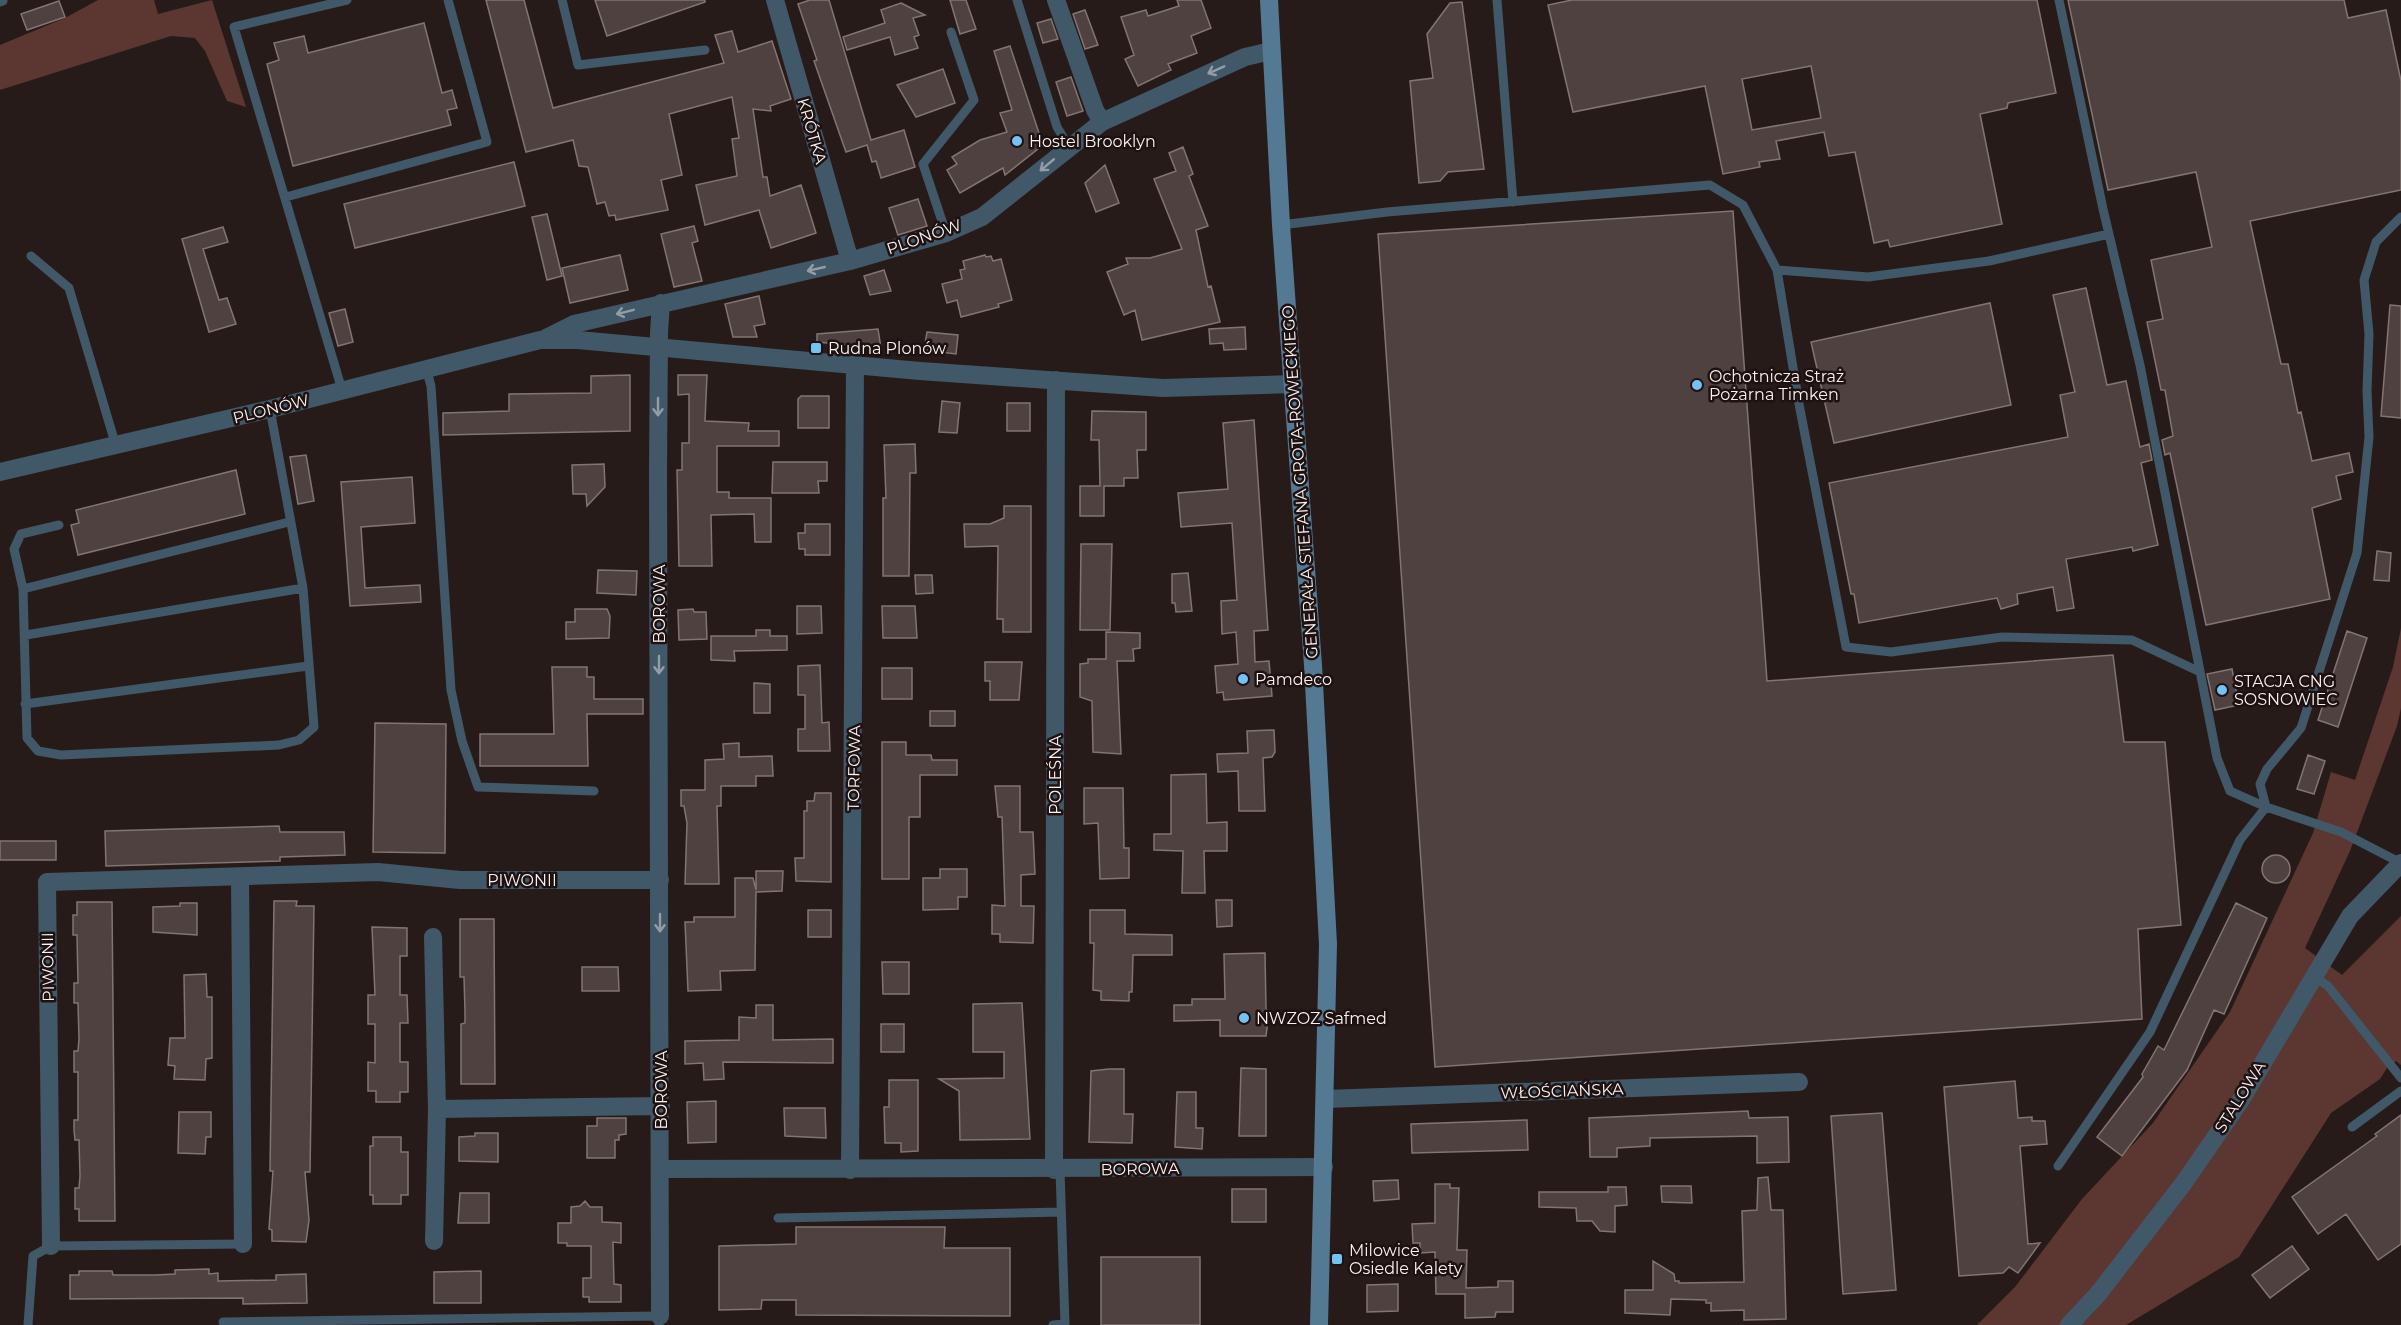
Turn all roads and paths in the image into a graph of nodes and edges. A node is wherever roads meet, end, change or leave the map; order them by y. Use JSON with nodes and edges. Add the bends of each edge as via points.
{"nodes":[{"id":1,"x":347,"y":0,"type":"edge"},
{"id":2,"x":448,"y":0,"type":"edge"},
{"id":3,"x":562,"y":0,"type":"edge"},
{"id":4,"x":775,"y":0,"type":"edge"},
{"id":5,"x":1017,"y":0,"type":"edge"},
{"id":6,"x":1056,"y":0,"type":"edge"},
{"id":7,"x":1269,"y":0,"type":"edge"},
{"id":8,"x":1497,"y":0,"type":"edge"},
{"id":9,"x":2059,"y":0,"type":"edge"},
{"id":10,"x":951,"y":32,"type":"dead end"},
{"id":11,"x":705,"y":50,"type":"dead end"},
{"id":12,"x":1271,"y":51,"type":"junction"},
{"id":13,"x":1102,"y":122,"type":"junction"},
{"id":14,"x":1069,"y":147,"type":"junction"},
{"id":15,"x":285,"y":197,"type":"junction"},
{"id":16,"x":1513,"y":202,"type":"junction"},
{"id":17,"x":2401,"y":218,"type":"edge"},
{"id":18,"x":1281,"y":225,"type":"junction"},
{"id":19,"x":946,"y":233,"type":"junction"},
{"id":20,"x":2109,"y":234,"type":"junction"},
{"id":21,"x":31,"y":256,"type":"dead end"},
{"id":22,"x":850,"y":261,"type":"junction"},
{"id":23,"x":1777,"y":270,"type":"junction"},
{"id":24,"x":661,"y":303,"type":"junction"},
{"id":25,"x":540,"y":340,"type":"junction"},
{"id":26,"x":659,"y":348,"type":"junction"},
{"id":27,"x":855,"y":365,"type":"junction"},
{"id":28,"x":426,"y":368,"type":"junction"},
{"id":29,"x":1056,"y":380,"type":"junction"},
{"id":30,"x":1294,"y":384,"type":"junction"},
{"id":31,"x":342,"y":390,"type":"junction"},
{"id":32,"x":270,"y":409,"type":"junction"},
{"id":33,"x":116,"y":446,"type":"junction"},
{"id":34,"x":0,"y":472,"type":"edge"},
{"id":35,"x":289,"y":522,"type":"junction"},
{"id":36,"x":59,"y":525,"type":"dead end"},
{"id":37,"x":303,"y":588,"type":"junction"},
{"id":38,"x":23,"y":589,"type":"junction"},
{"id":39,"x":26,"y":635,"type":"junction"},
{"id":40,"x":308,"y":666,"type":"junction"},
{"id":41,"x":2198,"y":671,"type":"junction"},
{"id":42,"x":25,"y":704,"type":"junction"},
{"id":43,"x":594,"y":791,"type":"dead end"},
{"id":44,"x":2266,"y":807,"type":"junction"},
{"id":45,"x":2401,"y":863,"type":"edge"},
{"id":46,"x":240,"y":877,"type":"junction"},
{"id":47,"x":660,"y":880,"type":"junction"},
{"id":48,"x":433,"y":937,"type":"dead end"},
{"id":49,"x":2313,"y":976,"type":"junction"},
{"id":50,"x":2401,"y":1078,"type":"edge"},
{"id":51,"x":1798,"y":1082,"type":"dead end"},
{"id":52,"x":2401,"y":1091,"type":"edge"},
{"id":53,"x":1326,"y":1099,"type":"junction"},
{"id":54,"x":661,"y":1106,"type":"junction"},
{"id":55,"x":437,"y":1109,"type":"junction"},
{"id":56,"x":2352,"y":1127,"type":"dead end"},
{"id":57,"x":2058,"y":1166,"type":"dead end"},
{"id":58,"x":1324,"y":1167,"type":"junction"},
{"id":59,"x":662,"y":1169,"type":"junction"},
{"id":60,"x":850,"y":1170,"type":"junction"},
{"id":61,"x":1057,"y":1170,"type":"junction"},
{"id":62,"x":1061,"y":1212,"type":"junction"},
{"id":63,"x":778,"y":1218,"type":"dead end"},
{"id":64,"x":434,"y":1240,"type":"dead end"},
{"id":65,"x":243,"y":1244,"type":"joint"},
{"id":66,"x":51,"y":1246,"type":"junction"},
{"id":67,"x":659,"y":1321,"type":"edge"},
{"id":68,"x":223,"y":1322,"type":"dead end"},
{"id":69,"x":1065,"y":1324,"type":"edge"},
{"id":70,"x":28,"y":1325,"type":"edge"},
{"id":71,"x":1053,"y":1325,"type":"edge"},
{"id":72,"x":1319,"y":1325,"type":"edge"},
{"id":73,"x":2069,"y":1325,"type":"edge"}],
"edges":[{"from":1,"to":15,"type":"lane","via":[[234,27]]},
{"from":2,"to":15,"type":"lane","via":[[487,142]]},
{"from":3,"to":11,"type":"lane","via":[[578,65]]},
{"from":4,"to":22,"type":"street","name":"KRÓTKA"},
{"from":5,"to":14,"type":"lane","via":[[1057,127]]},
{"from":6,"to":13,"type":"street"},
{"from":7,"to":12,"type":"street","name":"GENERAŁA STEFANA GROTA-ROWECKIEGO"},
{"from":8,"to":16,"type":"lane"},
{"from":9,"to":20,"type":"lane"},
{"from":10,"to":19,"type":"lane","via":[[974,100],[923,164]]},
{"from":12,"to":13,"type":"street","name":"PLONÓW","one_way":true,"via":[[1245,57]]},
{"from":12,"to":18,"type":"street","name":"GENERAŁA STEFANA GROTA-ROWECKIEGO"},
{"from":13,"to":14,"type":"street","name":"PLONÓW"},
{"from":14,"to":19,"type":"street","name":"PLONÓW","one_way":true,"via":[[982,217]]},
{"from":15,"to":31,"type":"lane"},
{"from":16,"to":18,"type":"lane"},
{"from":16,"to":23,"type":"lane","via":[[1710,185],[1743,205]]},
{"from":17,"to":44,"type":"lane","via":[[2376,242],[2364,280],[2369,334],[2369,437],[2357,553],[2301,728],[2267,769],[2260,784]]},
{"from":18,"to":30,"type":"street","name":"GENERAŁA STEFANA GROTA-ROWECKIEGO"},
{"from":19,"to":22,"type":"street","name":"PLONÓW"},
{"from":20,"to":23,"type":"lane","via":[[1989,261],[1868,277]]},
{"from":20,"to":41,"type":"lane","via":[[2145,388]]},
{"from":21,"to":33,"type":"lane","via":[[69,288]]},
{"from":22,"to":24,"type":"street","name":"PLONÓW","one_way":true},
{"from":23,"to":41,"type":"lane","via":[[1846,647],[1891,652],[2002,637],[2132,640]]},
{"from":24,"to":25,"type":"street","name":"PLONÓW","one_way":true,"via":[[574,324]]},
{"from":24,"to":26,"type":"street","name":"BOROWA"},
{"from":25,"to":26,"type":"street","name":"PLONÓW"},
{"from":25,"to":28,"type":"street","name":"PLONÓW"},
{"from":26,"to":27,"type":"street","name":"PLONÓW"},
{"from":26,"to":47,"type":"street","name":"BOROWA","one_way":true},
{"from":27,"to":29,"type":"street","name":"PLONÓW"},
{"from":27,"to":60,"type":"street","name":"TORFOWA"},
{"from":28,"to":31,"type":"street","name":"PLONÓW"},
{"from":28,"to":43,"type":"lane","via":[[431,386],[451,690],[478,788]]},
{"from":29,"to":30,"type":"street","name":"PLONÓW","via":[[1163,388]]},
{"from":29,"to":61,"type":"street","name":"POLEŚNA"},
{"from":30,"to":53,"type":"street","name":"GENERAŁA STEFANA GROTA-ROWECKIEGO","via":[[1328,944]]},
{"from":31,"to":32,"type":"street","name":"PLONÓW"},
{"from":32,"to":33,"type":"street","name":"PLONÓW"},
{"from":32,"to":35,"type":"lane"},
{"from":33,"to":34,"type":"street","name":"PLONÓW"},
{"from":35,"to":37,"type":"lane"},
{"from":35,"to":38,"type":"lane"},
{"from":36,"to":38,"type":"lane","via":[[21,534],[14,549]]},
{"from":37,"to":39,"type":"lane"},
{"from":37,"to":40,"type":"lane"},
{"from":38,"to":39,"type":"lane"},
{"from":39,"to":42,"type":"lane"},
{"from":40,"to":42,"type":"lane"},
{"from":40,"to":42,"type":"lane","via":[[314,727],[299,740],[279,745],[62,755],[38,751],[27,738]]},
{"from":41,"to":44,"type":"lane","via":[[2217,758],[2230,791]]},
{"from":44,"to":45,"type":"lane","via":[[2341,832]]},
{"from":44,"to":57,"type":"lane","via":[[2240,840],[2150,1032]]},
{"from":45,"to":49,"type":"street","name":"STALOWA","via":[[2350,916]]},
{"from":46,"to":47,"type":"street","name":"PIWONII","via":[[378,872],[460,880]]},
{"from":46,"to":65,"type":"street"},
{"from":46,"to":66,"type":"street","name":"PIWONII","via":[[47,882]]},
{"from":47,"to":54,"type":"street","name":"BOROWA","one_way":true},
{"from":48,"to":55,"type":"street"},
{"from":49,"to":50,"type":"lane","via":[[2328,986]]},
{"from":49,"to":73,"type":"street","name":"STALOWA","via":[[2241,1100],[2183,1184],[2098,1294]]},
{"from":51,"to":53,"type":"street","name":"WŁOŚCIAŃSKA"},
{"from":52,"to":56,"type":"lane"},
{"from":53,"to":58,"type":"street","name":"GENERAŁA STEFANA GROTA-ROWECKIEGO"},
{"from":54,"to":55,"type":"street"},
{"from":54,"to":59,"type":"street","name":"BOROWA"},
{"from":55,"to":64,"type":"street"},
{"from":58,"to":61,"type":"street","name":"BOROWA"},
{"from":58,"to":72,"type":"street","name":"GENERAŁA STEFANA GROTA-ROWECKIEGO"},
{"from":59,"to":60,"type":"street","name":"BOROWA"},
{"from":59,"to":67,"type":"street"},
{"from":60,"to":61,"type":"street","name":"BOROWA"},
{"from":61,"to":62,"type":"lane"},
{"from":62,"to":63,"type":"lane"},
{"from":62,"to":69,"type":"lane"},
{"from":65,"to":66,"type":"lane"},
{"from":66,"to":70,"type":"lane","via":[[33,1256]]},
{"from":67,"to":68,"type":"lane"},
{"from":69,"to":71,"type":"lane"}]}
